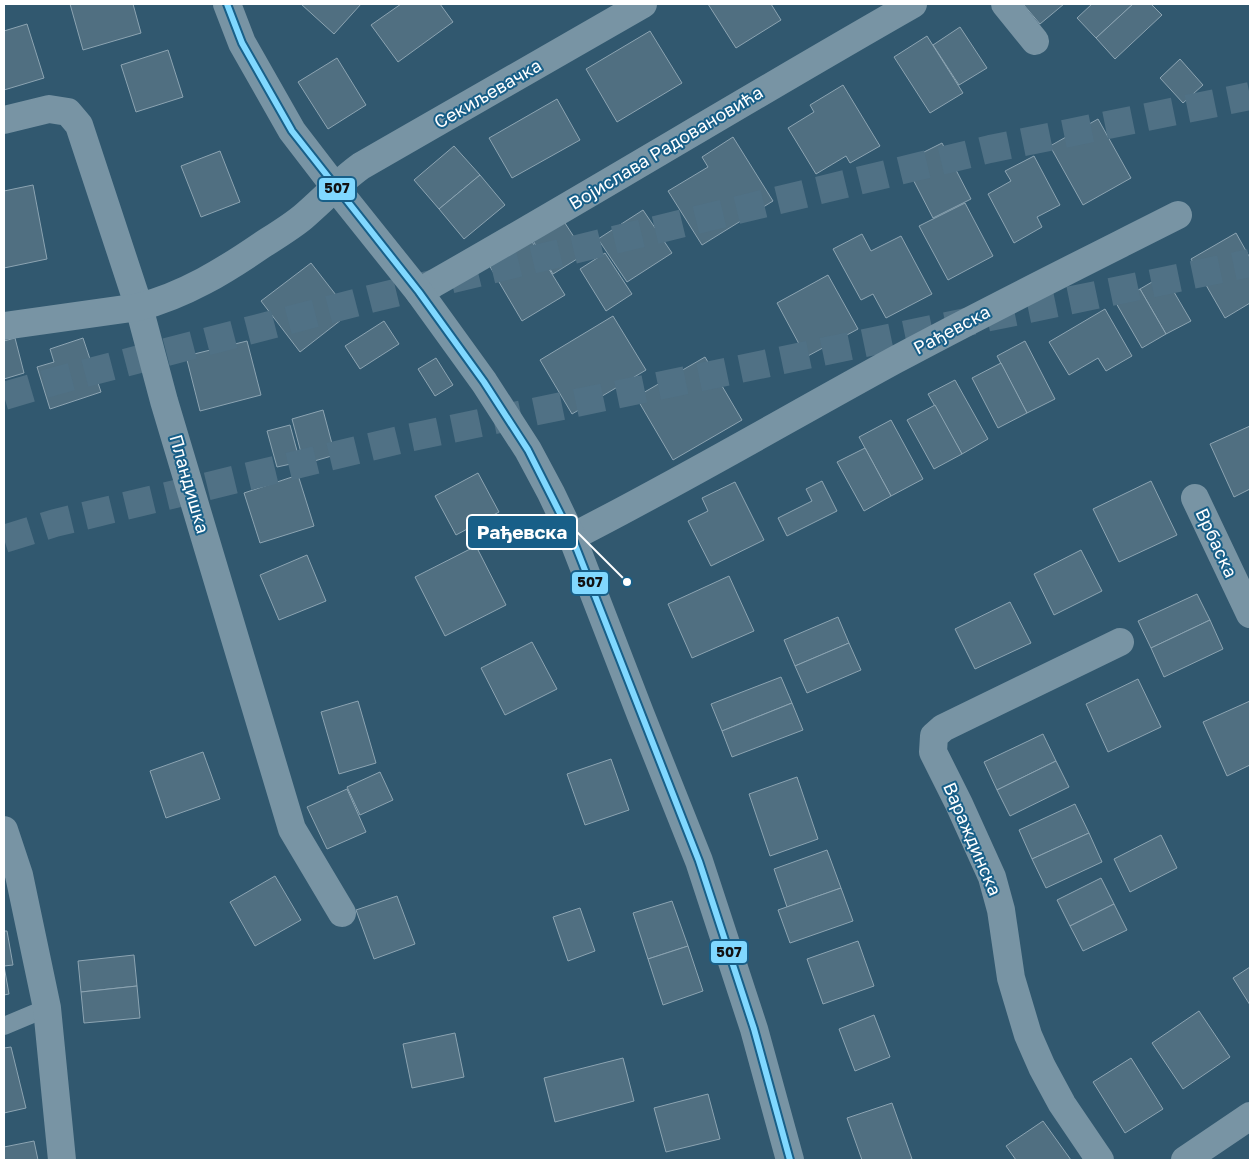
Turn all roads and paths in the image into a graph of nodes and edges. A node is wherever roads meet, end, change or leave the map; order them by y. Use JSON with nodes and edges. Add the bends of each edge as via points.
{"nodes":[{"id":1,"x":227,"y":4,"type":"edge"},
{"id":2,"x":642,"y":4,"type":"edge"},
{"id":3,"x":913,"y":4,"type":"edge"},
{"id":4,"x":1005,"y":4,"type":"edge"},
{"id":5,"x":1034,"y":41,"type":"dead end"},
{"id":6,"x":4,"y":120,"type":"edge"},
{"id":7,"x":334,"y":187,"type":"junction"},
{"id":8,"x":1178,"y":215,"type":"dead end"},
{"id":9,"x":419,"y":292,"type":"junction"},
{"id":10,"x":140,"y":307,"type":"junction"},
{"id":11,"x":4,"y":326,"type":"edge"},
{"id":12,"x":1195,"y":498,"type":"dead end"},
{"id":13,"x":572,"y":537,"type":"junction"},
{"id":14,"x":1250,"y":614,"type":"edge"},
{"id":15,"x":1120,"y":642,"type":"dead end"},
{"id":16,"x":4,"y":830,"type":"edge"},
{"id":17,"x":342,"y":913,"type":"dead end"},
{"id":18,"x":47,"y":1008,"type":"junction"},
{"id":19,"x":4,"y":1026,"type":"edge"},
{"id":20,"x":1250,"y":1116,"type":"edge"},
{"id":21,"x":62,"y":1160,"type":"edge"},
{"id":22,"x":790,"y":1160,"type":"edge"},
{"id":23,"x":1100,"y":1160,"type":"edge"},
{"id":24,"x":1185,"y":1160,"type":"edge"}],
"edges":[{"from":1,"to":7,"type":"street","via":[[242,43],[292,130]]},
{"from":2,"to":7,"type":"street","name":"Секиљевачка","via":[[361,166]]},
{"from":3,"to":9,"type":"street","name":"Војислава Радовановића"},
{"from":4,"to":5,"type":"street"},
{"from":6,"to":10,"type":"street","name":"Пландишка","via":[[49,109],[68,112],[79,125]]},
{"from":7,"to":9,"type":"street"},
{"from":7,"to":10,"type":"street","name":"Секиљевачка","via":[[302,218],[225,270],[184,292]]},
{"from":8,"to":13,"type":"street","name":"Рађевска","via":[[894,361],[640,503]]},
{"from":9,"to":13,"type":"street","via":[[528,450]]},
{"from":10,"to":11,"type":"street","name":"Секиљевачка"},
{"from":10,"to":17,"type":"street","name":"Пландишка","via":[[292,829]]},
{"from":12,"to":14,"type":"street","name":"Врбаска"},
{"from":13,"to":22,"type":"street","via":[[699,861],[754,1029]]},
{"from":15,"to":23,"type":"street","name":"Вараждинска","via":[[943,728],[934,736],[933,752],[992,877],[1012,978],[1028,1036],[1062,1104]]},
{"from":16,"to":18,"type":"street","via":[[19,875]]},
{"from":18,"to":19,"type":"lane"},
{"from":18,"to":21,"type":"street"},
{"from":20,"to":24,"type":"street"}]}
